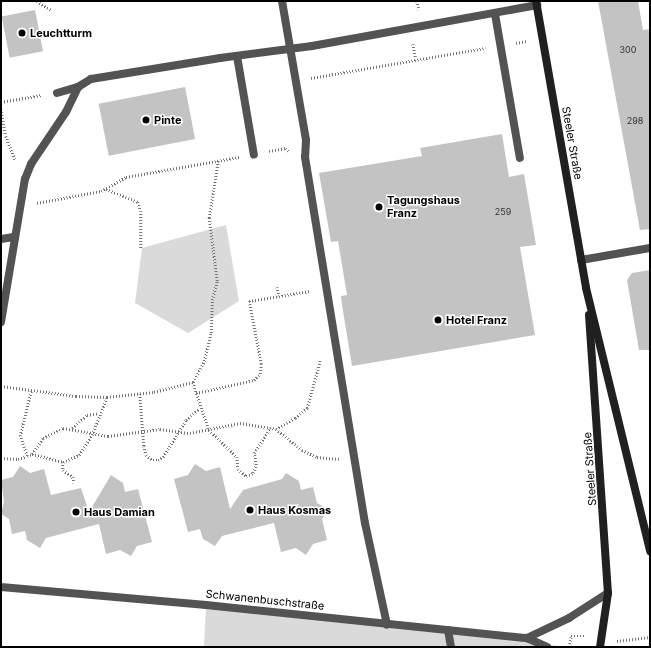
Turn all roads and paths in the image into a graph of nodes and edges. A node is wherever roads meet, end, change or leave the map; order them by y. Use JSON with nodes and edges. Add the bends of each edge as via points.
{"nodes":[{"id":1,"x":37,"y":1,"type":"edge"},
{"id":2,"x":282,"y":1,"type":"edge"},
{"id":3,"x":536,"y":3,"type":"edge"},
{"id":4,"x":51,"y":10,"type":"dead end"},
{"id":5,"x":495,"y":14,"type":"junction"},
{"id":6,"x":543,"y":38,"type":"junction"},
{"id":7,"x":500,"y":45,"type":"junction"},
{"id":8,"x":290,"y":49,"type":"junction"},
{"id":9,"x":237,"y":56,"type":"junction"},
{"id":10,"x":295,"y":80,"type":"junction"},
{"id":11,"x":78,"y":87,"type":"junction"},
{"id":12,"x":57,"y":92,"type":"joint"},
{"id":13,"x":1,"y":102,"type":"edge"},
{"id":14,"x":1,"y":109,"type":"edge"},
{"id":15,"x":254,"y":155,"type":"junction"},
{"id":16,"x":305,"y":157,"type":"junction"},
{"id":17,"x":520,"y":158,"type":"dead end"},
{"id":18,"x":218,"y":161,"type":"junction"},
{"id":19,"x":26,"y":179,"type":"junction"},
{"id":20,"x":106,"y":189,"type":"junction"},
{"id":21,"x":21,"y":206,"type":"junction"},
{"id":22,"x":14,"y":237,"type":"junction"},
{"id":23,"x":1,"y":239,"type":"edge"},
{"id":24,"x":140,"y":248,"type":"dead end"},
{"id":25,"x":650,"y":248,"type":"edge"},
{"id":26,"x":581,"y":260,"type":"junction"},
{"id":27,"x":277,"y":287,"type":"dead end"},
{"id":28,"x":326,"y":288,"type":"junction"},
{"id":29,"x":586,"y":288,"type":"junction"},
{"id":30,"x":279,"y":296,"type":"junction"},
{"id":31,"x":1,"y":322,"type":"edge"},
{"id":32,"x":320,"y":356,"type":"dead end"},
{"id":33,"x":193,"y":382,"type":"junction"},
{"id":34,"x":1,"y":386,"type":"edge"},
{"id":35,"x":31,"y":391,"type":"junction"},
{"id":36,"x":196,"y":393,"type":"junction"},
{"id":37,"x":140,"y":394,"type":"junction"},
{"id":38,"x":107,"y":397,"type":"junction"},
{"id":39,"x":200,"y":408,"type":"junction"},
{"id":40,"x":99,"y":413,"type":"junction"},
{"id":41,"x":72,"y":428,"type":"junction"},
{"id":42,"x":270,"y":428,"type":"junction"},
{"id":43,"x":276,"y":429,"type":"junction"},
{"id":44,"x":209,"y":430,"type":"junction"},
{"id":45,"x":143,"y":431,"type":"junction"},
{"id":46,"x":178,"y":432,"type":"junction"},
{"id":47,"x":92,"y":435,"type":"junction"},
{"id":48,"x":32,"y":454,"type":"junction"},
{"id":49,"x":27,"y":456,"type":"junction"},
{"id":50,"x":354,"y":457,"type":"junction"},
{"id":51,"x":1,"y":458,"type":"edge"},
{"id":52,"x":63,"y":462,"type":"junction"},
{"id":53,"x":74,"y":483,"type":"dead end"},
{"id":54,"x":650,"y":551,"type":"edge"},
{"id":55,"x":1,"y":587,"type":"edge"},
{"id":56,"x":608,"y":594,"type":"junction"},
{"id":57,"x":387,"y":625,"type":"junction"},
{"id":58,"x":448,"y":630,"type":"junction"},
{"id":59,"x":571,"y":636,"type":"dead end"},
{"id":60,"x":527,"y":638,"type":"junction"},
{"id":61,"x":451,"y":647,"type":"edge"},
{"id":62,"x":547,"y":647,"type":"edge"},
{"id":63,"x":569,"y":647,"type":"edge"},
{"id":64,"x":600,"y":647,"type":"edge"}],
"edges":[{"from":1,"to":4,"type":"path"},
{"from":2,"to":8,"type":"street"},
{"from":3,"to":5,"type":"street"},
{"from":3,"to":6,"type":"main road","name":"Steeler Straße"},
{"from":5,"to":7,"type":"street"},
{"from":5,"to":8,"type":"street"},
{"from":6,"to":7,"type":"path"},
{"from":6,"to":26,"type":"main road","name":"Steeler Straße"},
{"from":7,"to":10,"type":"path"},
{"from":7,"to":17,"type":"street"},
{"from":8,"to":9,"type":"street"},
{"from":8,"to":10,"type":"street"},
{"from":9,"to":11,"type":"street","via":[[91,78]]},
{"from":9,"to":15,"type":"street"},
{"from":10,"to":16,"type":"street","via":[[306,140]]},
{"from":11,"to":12,"type":"street"},
{"from":11,"to":19,"type":"street","via":[[66,112],[31,164]]},
{"from":12,"to":13,"type":"path"},
{"from":14,"to":19,"type":"path","via":[[12,154]]},
{"from":15,"to":16,"type":"path","via":[[286,148],[294,159]]},
{"from":15,"to":18,"type":"path"},
{"from":16,"to":28,"type":"street"},
{"from":18,"to":20,"type":"path","via":[[126,177]]},
{"from":18,"to":33,"type":"path","via":[[209,218],[217,281],[212,300],[211,333],[204,361]]},
{"from":19,"to":21,"type":"street"},
{"from":20,"to":21,"type":"path"},
{"from":20,"to":24,"type":"path","via":[[138,202],[141,211]]},
{"from":21,"to":22,"type":"street"},
{"from":22,"to":23,"type":"street"},
{"from":22,"to":31,"type":"street"},
{"from":25,"to":26,"type":"street"},
{"from":26,"to":29,"type":"main road","name":"Steeler Straße"},
{"from":27,"to":30,"type":"path"},
{"from":28,"to":30,"type":"path"},
{"from":28,"to":50,"type":"street"},
{"from":29,"to":54,"type":"main road","name":"Steeler Straße"},
{"from":29,"to":56,"type":"main road","name":"Steeler Straße"},
{"from":30,"to":36,"type":"path","via":[[250,301],[261,364],[260,374],[254,380]]},
{"from":32,"to":43,"type":"path","via":[[320,364],[306,408]]},
{"from":33,"to":36,"type":"path"},
{"from":33,"to":37,"type":"path"},
{"from":34,"to":35,"type":"path"},
{"from":35,"to":38,"type":"path"},
{"from":35,"to":49,"type":"path","via":[[20,436]]},
{"from":36,"to":39,"type":"path"},
{"from":37,"to":38,"type":"path"},
{"from":37,"to":45,"type":"path"},
{"from":38,"to":40,"type":"path"},
{"from":39,"to":44,"type":"path"},
{"from":39,"to":46,"type":"path","via":[[192,413]]},
{"from":40,"to":41,"type":"path","via":[[87,415]]},
{"from":40,"to":47,"type":"path"},
{"from":41,"to":47,"type":"path"},
{"from":41,"to":48,"type":"path","via":[[63,428],[46,435]]},
{"from":42,"to":43,"type":"path"},
{"from":42,"to":44,"type":"path","via":[[240,423]]},
{"from":42,"to":44,"type":"path","via":[[254,453],[256,465],[250,476],[241,473],[236,457]]},
{"from":43,"to":50,"type":"path","via":[[287,440],[317,457],[333,460]]},
{"from":44,"to":46,"type":"path"},
{"from":45,"to":46,"type":"path","via":[[160,429]]},
{"from":45,"to":46,"type":"path","via":[[146,455],[158,460],[163,457]]},
{"from":45,"to":47,"type":"path","via":[[108,436]]},
{"from":47,"to":52,"type":"path","via":[[79,455]]},
{"from":48,"to":49,"type":"path"},
{"from":48,"to":52,"type":"path"},
{"from":49,"to":51,"type":"path","via":[[18,459]]},
{"from":50,"to":57,"type":"street","via":[[369,545]]},
{"from":52,"to":53,"type":"path","via":[[63,470],[73,476]]},
{"from":55,"to":57,"type":"street","name":"Schwanenbuschstraße","via":[[206,605]]},
{"from":56,"to":60,"type":"street","via":[[569,618]]},
{"from":56,"to":64,"type":"main road","name":"Steeler Straße"},
{"from":57,"to":58,"type":"street","name":"Schwanenbuschstraße"},
{"from":58,"to":60,"type":"street","name":"Schwanenbuschstraße"},
{"from":58,"to":61,"type":"street"},
{"from":59,"to":63,"type":"path"},
{"from":60,"to":62,"type":"street","name":"Schwanenbuschstraße"}]}
